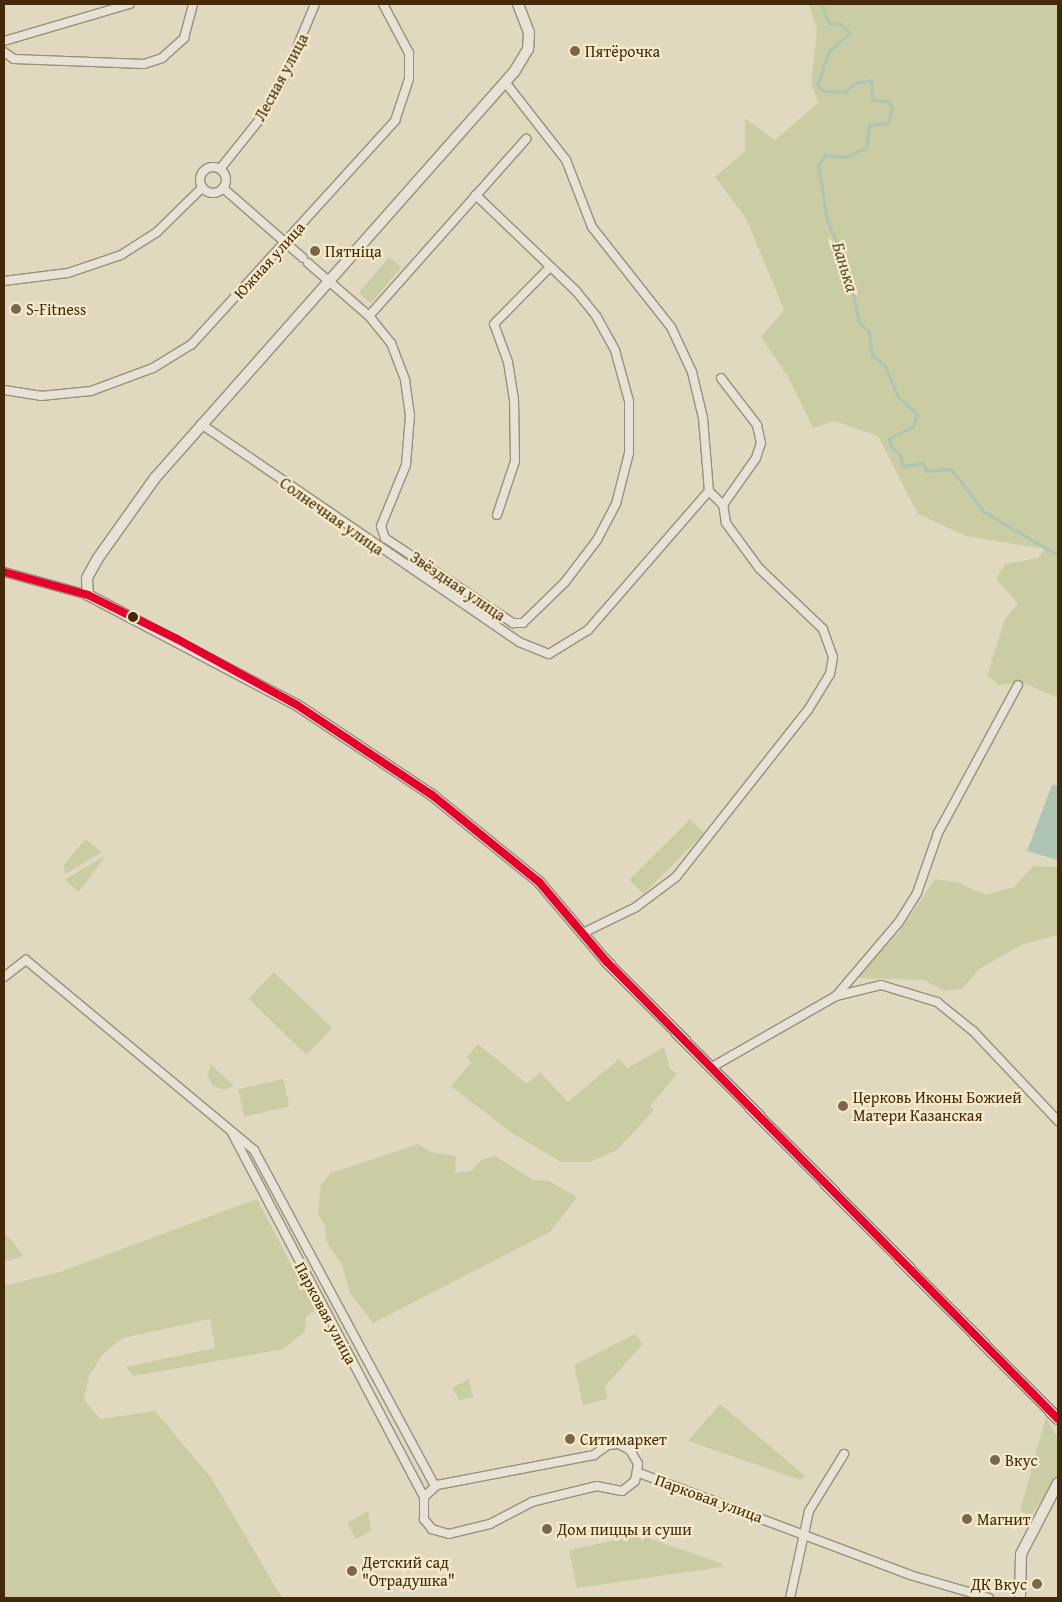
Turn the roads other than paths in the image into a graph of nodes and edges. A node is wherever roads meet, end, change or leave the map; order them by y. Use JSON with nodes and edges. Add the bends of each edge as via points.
{"nodes":[{"id":1,"x":130,"y":4,"type":"edge"},
{"id":2,"x":192,"y":4,"type":"edge"},
{"id":3,"x":315,"y":4,"type":"edge"},
{"id":4,"x":383,"y":4,"type":"edge"},
{"id":5,"x":518,"y":4,"type":"edge"},
{"id":6,"x":4,"y":41,"type":"edge"},
{"id":7,"x":4,"y":52,"type":"edge"},
{"id":8,"x":505,"y":82,"type":"junction"},
{"id":9,"x":526,"y":139,"type":"dead end"},
{"id":10,"x":220,"y":169,"type":"junction"},
{"id":11,"x":202,"y":188,"type":"junction"},
{"id":12,"x":223,"y":188,"type":"junction"},
{"id":13,"x":476,"y":194,"type":"junction"},
{"id":14,"x":285,"y":243,"type":"junction"},
{"id":15,"x":550,"y":267,"type":"junction"},
{"id":16,"x":4,"y":281,"type":"edge"},
{"id":17,"x":329,"y":281,"type":"junction"},
{"id":18,"x":369,"y":316,"type":"junction"},
{"id":19,"x":722,"y":378,"type":"dead end"},
{"id":20,"x":4,"y":390,"type":"edge"},
{"id":21,"x":201,"y":424,"type":"junction"},
{"id":22,"x":709,"y":491,"type":"junction"},
{"id":23,"x":723,"y":505,"type":"junction"},
{"id":24,"x":497,"y":515,"type":"dead end"},
{"id":25,"x":4,"y":572,"type":"edge"},
{"id":26,"x":88,"y":595,"type":"junction"},
{"id":27,"x":1018,"y":685,"type":"dead end"},
{"id":28,"x":582,"y":933,"type":"junction"},
{"id":29,"x":4,"y":977,"type":"edge"},
{"id":30,"x":836,"y":996,"type":"junction"},
{"id":31,"x":712,"y":1067,"type":"junction"},
{"id":32,"x":1058,"y":1121,"type":"edge"},
{"id":33,"x":230,"y":1129,"type":"junction"},
{"id":34,"x":1058,"y":1420,"type":"edge"},
{"id":35,"x":844,"y":1454,"type":"dead end"},
{"id":36,"x":638,"y":1473,"type":"junction"},
{"id":37,"x":1058,"y":1483,"type":"edge"},
{"id":38,"x":438,"y":1485,"type":"junction"},
{"id":39,"x":424,"y":1497,"type":"junction"},
{"id":40,"x":802,"y":1531,"type":"junction"},
{"id":41,"x":790,"y":1598,"type":"edge"},
{"id":42,"x":989,"y":1598,"type":"edge"},
{"id":43,"x":1020,"y":1598,"type":"edge"}],
"edges":[{"from":1,"to":6,"type":"street"},
{"from":2,"to":7,"type":"street","via":[[184,38],[168,54],[144,64],[14,59]]},
{"from":3,"to":10,"type":"street","name":"Лесная улица","via":[[285,76],[260,120]]},
{"from":4,"to":14,"type":"street","name":"Южная улица","via":[[409,53],[409,79],[395,121]]},
{"from":5,"to":8,"type":"street","via":[[529,32],[528,48]]},
{"from":8,"to":17,"type":"street"},
{"from":8,"to":22,"type":"street","via":[[566,160],[592,227],[671,327],[692,372],[703,418]]},
{"from":9,"to":13,"type":"street"},
{"from":10,"to":11,"type":"street","name":"Лесная улица","via":[[202,171]]},
{"from":10,"to":12,"type":"street","via":[[226,179]]},
{"from":11,"to":12,"type":"street","via":[[211,193]]},
{"from":11,"to":16,"type":"street","name":"Лесная улица","via":[[157,232],[121,255],[68,273]]},
{"from":12,"to":14,"type":"street"},
{"from":13,"to":15,"type":"street","name":"Звёздная улица"},
{"from":13,"to":18,"type":"street"},
{"from":14,"to":17,"type":"street"},
{"from":14,"to":20,"type":"street","name":"Южная улица","via":[[192,344],[153,368],[91,391],[41,396]]},
{"from":15,"to":18,"type":"street","name":"Звёздная улица","via":[[596,316],[615,350],[628,401],[629,453],[619,495],[597,540],[565,582],[529,620],[518,625],[385,538],[381,526],[406,465],[410,415],[405,380],[391,343]]},
{"from":15,"to":24,"type":"street","via":[[494,324],[508,362],[514,400],[515,461]]},
{"from":17,"to":18,"type":"street"},
{"from":17,"to":21,"type":"street"},
{"from":19,"to":23,"type":"street","via":[[757,425],[761,443],[756,458]]},
{"from":21,"to":22,"type":"street","name":"Солнечная улица","via":[[510,637],[535,652],[548,654],[588,630]]},
{"from":21,"to":26,"type":"street","via":[[122,520],[87,578]]},
{"from":22,"to":23,"type":"street"},
{"from":23,"to":28,"type":"street","via":[[726,523],[759,568],[823,629],[833,657],[830,674],[808,710],[676,877],[650,898]]},
{"from":25,"to":26,"type":"street"},
{"from":26,"to":28,"type":"street","via":[[266,686],[432,795],[539,882]]},
{"from":27,"to":30,"type":"street","via":[[938,833],[904,915]]},
{"from":28,"to":31,"type":"street"},
{"from":29,"to":33,"type":"street","name":"Парковая улица","via":[[26,960]]},
{"from":30,"to":31,"type":"street"},
{"from":30,"to":32,"type":"street","via":[[881,985],[930,999],[955,1015]]},
{"from":31,"to":34,"type":"street"},
{"from":33,"to":38,"type":"street","name":"Парковая улица","via":[[254,1150]]},
{"from":33,"to":39,"type":"street","name":"Парковая улица"},
{"from":35,"to":40,"type":"street","via":[[817,1496]]},
{"from":36,"to":38,"type":"street","name":"Парковая улица","via":[[634,1453],[615,1444],[594,1455]]},
{"from":36,"to":39,"type":"street","via":[[622,1491],[610,1492],[597,1486],[532,1502],[490,1524],[449,1534],[426,1523]]},
{"from":36,"to":40,"type":"street","name":"Парковая улица"},
{"from":37,"to":43,"type":"street","via":[[1021,1554]]},
{"from":38,"to":39,"type":"street"},
{"from":40,"to":41,"type":"street"},
{"from":40,"to":42,"type":"street","name":"Парковая улица","via":[[910,1575]]}]}
